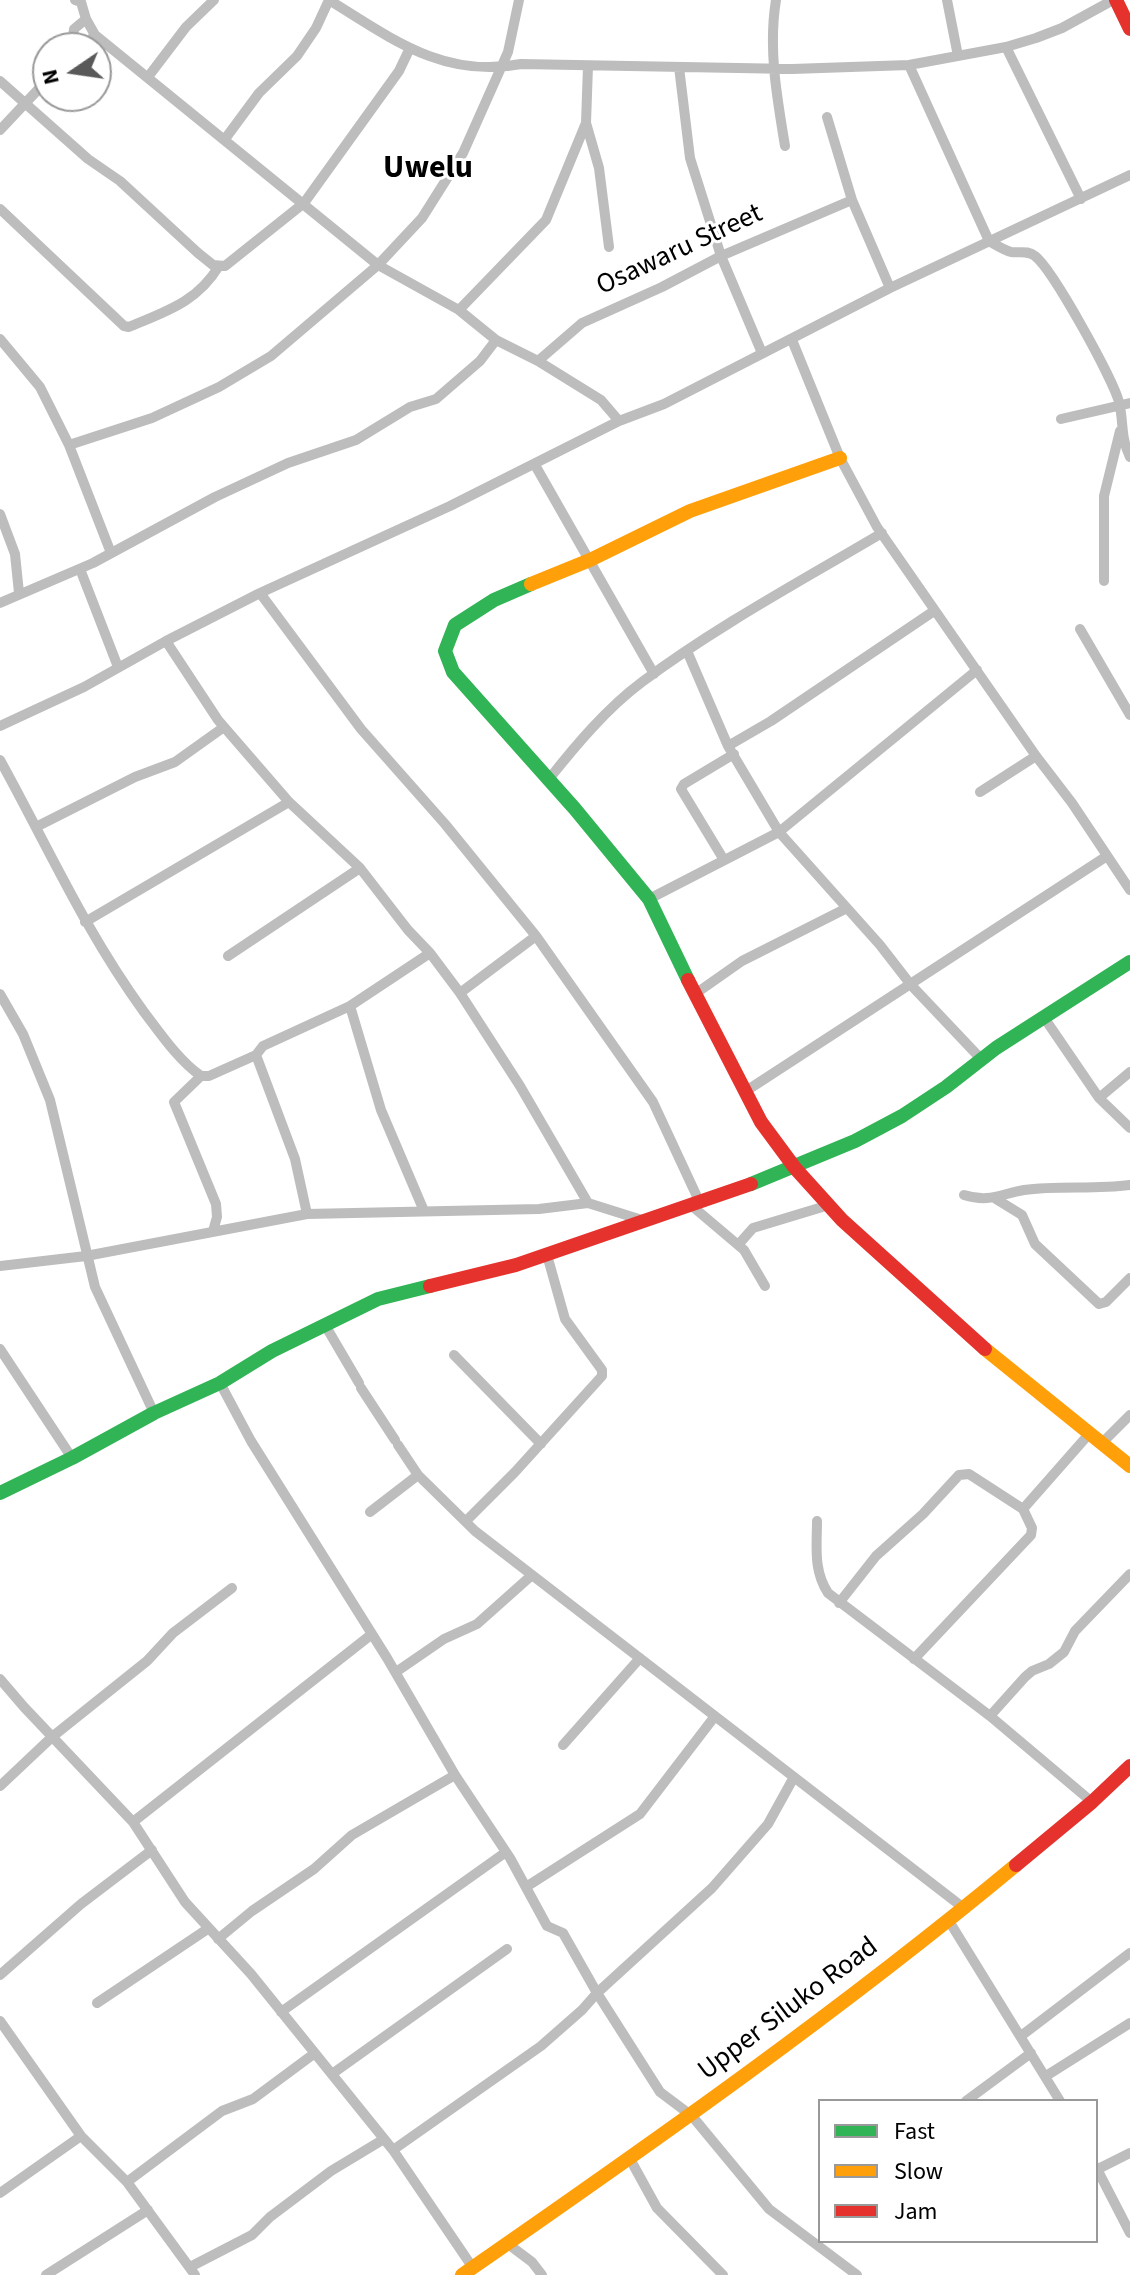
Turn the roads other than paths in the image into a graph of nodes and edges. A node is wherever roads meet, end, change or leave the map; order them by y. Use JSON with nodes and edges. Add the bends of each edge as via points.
{"nodes":[{"id":1,"x":214,"y":0,"type":"edge"},
{"id":2,"x":329,"y":0,"type":"edge"},
{"id":3,"x":519,"y":0,"type":"edge"},
{"id":4,"x":776,"y":0,"type":"edge"},
{"id":5,"x":947,"y":0,"type":"edge"},
{"id":6,"x":1115,"y":0,"type":"edge"},
{"id":7,"x":79,"y":1,"type":"edge"},
{"id":8,"x":86,"y":19,"type":"junction"},
{"id":9,"x":1130,"y":29,"type":"edge"},
{"id":10,"x":74,"y":32,"type":"edge"},
{"id":11,"x":93,"y":32,"type":"edge"},
{"id":12,"x":1006,"y":47,"type":"junction"},
{"id":13,"x":112,"y":48,"type":"edge"},
{"id":14,"x":409,"y":50,"type":"junction"},
{"id":15,"x":958,"y":56,"type":"junction"},
{"id":16,"x":909,"y":65,"type":"junction"},
{"id":17,"x":588,"y":66,"type":"junction"},
{"id":18,"x":503,"y":67,"type":"junction"},
{"id":19,"x":679,"y":67,"type":"junction"},
{"id":20,"x":773,"y":69,"type":"junction"},
{"id":21,"x":148,"y":77,"type":"junction"},
{"id":22,"x":0,"y":81,"type":"edge"},
{"id":23,"x":32,"y":94,"type":"edge"},
{"id":24,"x":25,"y":101,"type":"junction"},
{"id":25,"x":827,"y":117,"type":"dead end"},
{"id":26,"x":586,"y":123,"type":"junction"},
{"id":27,"x":0,"y":130,"type":"edge"},
{"id":28,"x":225,"y":139,"type":"junction"},
{"id":29,"x":785,"y":146,"type":"dead end"},
{"id":30,"x":1130,"y":175,"type":"edge"},
{"id":31,"x":1081,"y":199,"type":"junction"},
{"id":32,"x":852,"y":200,"type":"junction"},
{"id":33,"x":304,"y":203,"type":"junction"},
{"id":34,"x":0,"y":209,"type":"edge"},
{"id":35,"x":989,"y":241,"type":"junction"},
{"id":36,"x":609,"y":247,"type":"dead end"},
{"id":37,"x":721,"y":256,"type":"junction"},
{"id":38,"x":378,"y":265,"type":"junction"},
{"id":39,"x":219,"y":266,"type":"junction"},
{"id":40,"x":890,"y":288,"type":"junction"},
{"id":41,"x":459,"y":310,"type":"junction"},
{"id":42,"x":0,"y":339,"type":"edge"},
{"id":43,"x":496,"y":340,"type":"junction"},
{"id":44,"x":792,"y":340,"type":"junction"},
{"id":45,"x":762,"y":353,"type":"junction"},
{"id":46,"x":538,"y":361,"type":"junction"},
{"id":47,"x":1125,"y":403,"type":"edge"},
{"id":48,"x":1061,"y":419,"type":"dead end"},
{"id":49,"x":619,"y":421,"type":"junction"},
{"id":50,"x":1121,"y":429,"type":"junction"},
{"id":51,"x":69,"y":445,"type":"junction"},
{"id":52,"x":1130,"y":457,"type":"edge"},
{"id":53,"x":840,"y":458,"type":"junction"},
{"id":54,"x":535,"y":465,"type":"junction"},
{"id":55,"x":0,"y":514,"type":"edge"},
{"id":56,"x":882,"y":533,"type":"junction"},
{"id":57,"x":111,"y":553,"type":"junction"},
{"id":58,"x":590,"y":560,"type":"junction"},
{"id":59,"x":80,"y":569,"type":"junction"},
{"id":60,"x":1104,"y":581,"type":"dead end"},
{"id":61,"x":19,"y":593,"type":"junction"},
{"id":62,"x":260,"y":593,"type":"junction"},
{"id":63,"x":0,"y":603,"type":"edge"},
{"id":64,"x":934,"y":611,"type":"junction"},
{"id":65,"x":1080,"y":629,"type":"dead end"},
{"id":66,"x":166,"y":641,"type":"junction"},
{"id":67,"x":687,"y":651,"type":"junction"},
{"id":68,"x":118,"y":667,"type":"junction"},
{"id":69,"x":977,"y":670,"type":"junction"},
{"id":70,"x":654,"y":674,"type":"junction"},
{"id":71,"x":1130,"y":715,"type":"edge"},
{"id":72,"x":0,"y":726,"type":"edge"},
{"id":73,"x":224,"y":727,"type":"junction"},
{"id":74,"x":731,"y":750,"type":"junction"},
{"id":75,"x":1036,"y":756,"type":"junction"},
{"id":76,"x":0,"y":760,"type":"edge"},
{"id":77,"x":549,"y":779,"type":"junction"},
{"id":78,"x":980,"y":792,"type":"dead end"},
{"id":79,"x":289,"y":802,"type":"junction"},
{"id":80,"x":36,"y":827,"type":"junction"},
{"id":81,"x":779,"y":832,"type":"junction"},
{"id":82,"x":1107,"y":856,"type":"junction"},
{"id":83,"x":724,"y":860,"type":"junction"},
{"id":84,"x":360,"y":868,"type":"junction"},
{"id":85,"x":1130,"y":890,"type":"edge"},
{"id":86,"x":649,"y":899,"type":"junction"},
{"id":87,"x":847,"y":908,"type":"junction"},
{"id":88,"x":85,"y":922,"type":"junction"},
{"id":89,"x":536,"y":936,"type":"junction"},
{"id":90,"x":430,"y":953,"type":"junction"},
{"id":91,"x":228,"y":956,"type":"dead end"},
{"id":92,"x":1130,"y":962,"type":"edge"},
{"id":93,"x":911,"y":985,"type":"junction"},
{"id":94,"x":460,"y":993,"type":"junction"},
{"id":95,"x":0,"y":994,"type":"edge"},
{"id":96,"x":695,"y":994,"type":"junction"},
{"id":97,"x":350,"y":1006,"type":"junction"},
{"id":98,"x":1043,"y":1016,"type":"junction"},
{"id":99,"x":256,"y":1055,"type":"junction"},
{"id":100,"x":982,"y":1060,"type":"junction"},
{"id":101,"x":1130,"y":1072,"type":"edge"},
{"id":102,"x":201,"y":1076,"type":"junction"},
{"id":103,"x":746,"y":1091,"type":"junction"},
{"id":104,"x":1099,"y":1098,"type":"junction"},
{"id":105,"x":1130,"y":1128,"type":"edge"},
{"id":106,"x":795,"y":1168,"type":"junction"},
{"id":107,"x":1130,"y":1185,"type":"edge"},
{"id":108,"x":964,"y":1195,"type":"dead end"},
{"id":109,"x":996,"y":1199,"type":"junction"},
{"id":110,"x":588,"y":1203,"type":"junction"},
{"id":111,"x":696,"y":1204,"type":"junction"},
{"id":112,"x":829,"y":1205,"type":"junction"},
{"id":113,"x":424,"y":1211,"type":"junction"},
{"id":114,"x":307,"y":1214,"type":"junction"},
{"id":115,"x":642,"y":1220,"type":"junction"},
{"id":116,"x":213,"y":1231,"type":"junction"},
{"id":117,"x":738,"y":1245,"type":"junction"},
{"id":118,"x":547,"y":1255,"type":"junction"},
{"id":119,"x":86,"y":1256,"type":"junction"},
{"id":120,"x":0,"y":1266,"type":"edge"},
{"id":121,"x":1130,"y":1278,"type":"edge"},
{"id":122,"x":765,"y":1286,"type":"dead end"},
{"id":123,"x":325,"y":1325,"type":"junction"},
{"id":124,"x":0,"y":1349,"type":"edge"},
{"id":125,"x":454,"y":1355,"type":"dead end"},
{"id":126,"x":220,"y":1383,"type":"junction"},
{"id":127,"x":154,"y":1413,"type":"junction"},
{"id":128,"x":1130,"y":1415,"type":"edge"},
{"id":129,"x":1089,"y":1434,"type":"junction"},
{"id":130,"x":1102,"y":1443,"type":"junction"},
{"id":131,"x":541,"y":1444,"type":"junction"},
{"id":132,"x":72,"y":1458,"type":"junction"},
{"id":133,"x":1130,"y":1466,"type":"edge"},
{"id":134,"x":418,"y":1475,"type":"junction"},
{"id":135,"x":0,"y":1493,"type":"edge"},
{"id":136,"x":1023,"y":1509,"type":"junction"},
{"id":137,"x":370,"y":1512,"type":"dead end"},
{"id":138,"x":466,"y":1521,"type":"junction"},
{"id":139,"x":817,"y":1521,"type":"dead end"},
{"id":140,"x":1130,"y":1574,"type":"edge"},
{"id":141,"x":532,"y":1575,"type":"junction"},
{"id":142,"x":232,"y":1588,"type":"dead end"},
{"id":143,"x":839,"y":1603,"type":"junction"},
{"id":144,"x":372,"y":1634,"type":"junction"},
{"id":145,"x":640,"y":1658,"type":"junction"},
{"id":146,"x":914,"y":1659,"type":"junction"},
{"id":147,"x":396,"y":1672,"type":"junction"},
{"id":148,"x":0,"y":1679,"type":"edge"},
{"id":149,"x":715,"y":1716,"type":"junction"},
{"id":150,"x":990,"y":1716,"type":"junction"},
{"id":151,"x":52,"y":1737,"type":"junction"},
{"id":152,"x":563,"y":1745,"type":"dead end"},
{"id":153,"x":1130,"y":1766,"type":"edge"},
{"id":154,"x":455,"y":1775,"type":"junction"},
{"id":155,"x":794,"y":1777,"type":"junction"},
{"id":156,"x":0,"y":1786,"type":"edge"},
{"id":157,"x":1092,"y":1802,"type":"junction"},
{"id":158,"x":133,"y":1822,"type":"junction"},
{"id":159,"x":152,"y":1850,"type":"junction"},
{"id":160,"x":506,"y":1852,"type":"junction"},
{"id":161,"x":526,"y":1887,"type":"junction"},
{"id":162,"x":965,"y":1909,"type":"junction"},
{"id":163,"x":949,"y":1921,"type":"junction"},
{"id":164,"x":209,"y":1928,"type":"junction"},
{"id":165,"x":218,"y":1939,"type":"junction"},
{"id":166,"x":507,"y":1949,"type":"dead end"},
{"id":167,"x":1130,"y":1953,"type":"edge"},
{"id":168,"x":0,"y":1975,"type":"edge"},
{"id":169,"x":597,"y":1993,"type":"junction"},
{"id":170,"x":97,"y":2003,"type":"dead end"},
{"id":171,"x":281,"y":2012,"type":"junction"},
{"id":172,"x":0,"y":2021,"type":"edge"},
{"id":173,"x":1130,"y":2023,"type":"edge"},
{"id":174,"x":1021,"y":2036,"type":"junction"},
{"id":175,"x":315,"y":2053,"type":"junction"},
{"id":176,"x":1031,"y":2053,"type":"junction"},
{"id":177,"x":332,"y":2074,"type":"junction"},
{"id":178,"x":1046,"y":2076,"type":"junction"},
{"id":179,"x":969,"y":2099,"type":"edge"},
{"id":180,"x":1059,"y":2099,"type":"edge"},
{"id":181,"x":692,"y":2116,"type":"junction"},
{"id":182,"x":81,"y":2136,"type":"junction"},
{"id":183,"x":384,"y":2139,"type":"junction"},
{"id":184,"x":393,"y":2150,"type":"junction"},
{"id":185,"x":1130,"y":2153,"type":"edge"},
{"id":186,"x":630,"y":2159,"type":"junction"},
{"id":187,"x":1098,"y":2168,"type":"edge"},
{"id":188,"x":1098,"y":2173,"type":"edge"},
{"id":189,"x":127,"y":2182,"type":"junction"},
{"id":190,"x":0,"y":2193,"type":"edge"},
{"id":191,"x":148,"y":2210,"type":"junction"},
{"id":192,"x":1130,"y":2233,"type":"edge"},
{"id":193,"x":508,"y":2244,"type":"junction"},
{"id":194,"x":193,"y":2271,"type":"edge"},
{"id":195,"x":468,"y":2272,"type":"edge"},
{"id":196,"x":46,"y":2275,"type":"edge"},
{"id":197,"x":542,"y":2275,"type":"edge"},
{"id":198,"x":723,"y":2275,"type":"edge"},
{"id":199,"x":857,"y":2275,"type":"edge"}],
"edges":[{"from":1,"to":21,"type":"street"},
{"from":2,"to":14,"type":"street"},
{"from":2,"to":28,"type":"street","via":[[297,56],[259,93]]},
{"from":3,"to":18,"type":"street"},
{"from":4,"to":20,"type":"street"},
{"from":5,"to":15,"type":"street"},
{"from":6,"to":9,"type":"street"},
{"from":6,"to":12,"type":"street","via":[[1062,28]]},
{"from":7,"to":8,"type":"street"},
{"from":8,"to":10,"type":"street"},
{"from":8,"to":11,"type":"street"},
{"from":12,"to":15,"type":"street"},
{"from":12,"to":31,"type":"street"},
{"from":13,"to":21,"type":"street"},
{"from":14,"to":18,"type":"street","via":[[471,66]]},
{"from":14,"to":33,"type":"street"},
{"from":15,"to":16,"type":"street"},
{"from":16,"to":20,"type":"street"},
{"from":16,"to":35,"type":"street"},
{"from":17,"to":18,"type":"street"},
{"from":17,"to":19,"type":"street"},
{"from":17,"to":26,"type":"street"},
{"from":18,"to":38,"type":"street","via":[[457,164],[422,218]]},
{"from":19,"to":20,"type":"street"},
{"from":19,"to":37,"type":"street","via":[[690,158]]},
{"from":20,"to":29,"type":"street"},
{"from":21,"to":28,"type":"street"},
{"from":22,"to":24,"type":"street"},
{"from":23,"to":24,"type":"street"},
{"from":24,"to":27,"type":"street"},
{"from":24,"to":39,"type":"street"},
{"from":25,"to":32,"type":"street"},
{"from":26,"to":36,"type":"street","via":[[599,168]]},
{"from":26,"to":41,"type":"street","via":[[546,220]]},
{"from":28,"to":33,"type":"street"},
{"from":30,"to":31,"type":"street"},
{"from":31,"to":35,"type":"street"},
{"from":32,"to":37,"type":"street","name":"Osawaru Street"},
{"from":32,"to":40,"type":"street"},
{"from":33,"to":38,"type":"street"},
{"from":33,"to":39,"type":"street","via":[[235,261]]},
{"from":34,"to":39,"type":"street","via":[[124,326],[183,304]]},
{"from":35,"to":40,"type":"street"},
{"from":35,"to":47,"type":"street","via":[[1035,255]]},
{"from":37,"to":45,"type":"street"},
{"from":37,"to":46,"type":"street","name":"Osawaru Street","via":[[582,323]]},
{"from":38,"to":41,"type":"street"},
{"from":38,"to":51,"type":"street","via":[[271,356],[219,387],[152,418]]},
{"from":40,"to":44,"type":"street"},
{"from":41,"to":43,"type":"street"},
{"from":42,"to":51,"type":"street","via":[[40,387]]},
{"from":43,"to":46,"type":"street"},
{"from":43,"to":57,"type":"street","via":[[436,399],[410,407],[356,440],[276,468]]},
{"from":44,"to":45,"type":"street"},
{"from":44,"to":53,"type":"street"},
{"from":45,"to":49,"type":"street"},
{"from":46,"to":49,"type":"street","via":[[601,400]]},
{"from":47,"to":48,"type":"street"},
{"from":47,"to":50,"type":"street"},
{"from":49,"to":54,"type":"street"},
{"from":50,"to":52,"type":"street"},
{"from":50,"to":60,"type":"street","via":[[1104,496]]},
{"from":51,"to":57,"type":"street"},
{"from":53,"to":56,"type":"street"},
{"from":53,"to":58,"type":"street","via":[[690,511]]},
{"from":54,"to":58,"type":"street"},
{"from":54,"to":62,"type":"street"},
{"from":55,"to":61,"type":"street","via":[[15,554]]},
{"from":56,"to":64,"type":"street"},
{"from":56,"to":67,"type":"street"},
{"from":57,"to":59,"type":"street"},
{"from":58,"to":70,"type":"street"},
{"from":58,"to":77,"type":"street","via":[[494,600],[455,625],[445,651],[453,672]]},
{"from":59,"to":61,"type":"street"},
{"from":59,"to":68,"type":"street"},
{"from":61,"to":63,"type":"street"},
{"from":62,"to":66,"type":"street"},
{"from":62,"to":89,"type":"street","via":[[361,729]]},
{"from":64,"to":69,"type":"street"},
{"from":64,"to":74,"type":"street"},
{"from":65,"to":71,"type":"street"},
{"from":66,"to":68,"type":"street"},
{"from":66,"to":73,"type":"street"},
{"from":67,"to":70,"type":"street"},
{"from":67,"to":74,"type":"street"},
{"from":68,"to":72,"type":"street"},
{"from":69,"to":75,"type":"street"},
{"from":69,"to":81,"type":"street"},
{"from":70,"to":77,"type":"street","via":[[578,742]]},
{"from":73,"to":79,"type":"street"},
{"from":73,"to":80,"type":"street","via":[[175,762]]},
{"from":74,"to":81,"type":"street"},
{"from":74,"to":83,"type":"street","via":[[681,789]]},
{"from":75,"to":78,"type":"street"},
{"from":75,"to":82,"type":"street"},
{"from":76,"to":80,"type":"street"},
{"from":77,"to":86,"type":"street"},
{"from":79,"to":84,"type":"street"},
{"from":79,"to":88,"type":"street"},
{"from":80,"to":88,"type":"street"},
{"from":81,"to":83,"type":"street"},
{"from":81,"to":87,"type":"street"},
{"from":82,"to":85,"type":"street"},
{"from":82,"to":93,"type":"street"},
{"from":83,"to":86,"type":"street"},
{"from":84,"to":90,"type":"street"},
{"from":84,"to":91,"type":"street"},
{"from":86,"to":96,"type":"street"},
{"from":87,"to":93,"type":"street"},
{"from":87,"to":96,"type":"street","via":[[742,961]]},
{"from":88,"to":102,"type":"street","via":[[162,1036]]},
{"from":89,"to":94,"type":"street"},
{"from":89,"to":111,"type":"street","via":[[653,1102]]},
{"from":90,"to":94,"type":"street"},
{"from":90,"to":97,"type":"street"},
{"from":92,"to":98,"type":"street"},
{"from":93,"to":100,"type":"street"},
{"from":93,"to":103,"type":"street"},
{"from":94,"to":110,"type":"street"},
{"from":95,"to":119,"type":"street","via":[[50,1100]]},
{"from":96,"to":103,"type":"street"},
{"from":97,"to":99,"type":"street","via":[[263,1046]]},
{"from":97,"to":113,"type":"street","via":[[381,1110]]},
{"from":98,"to":100,"type":"street"},
{"from":98,"to":104,"type":"street"},
{"from":99,"to":102,"type":"street"},
{"from":99,"to":114,"type":"street","via":[[295,1159]]},
{"from":100,"to":106,"type":"street","via":[[902,1116]]},
{"from":101,"to":104,"type":"street"},
{"from":102,"to":116,"type":"street","via":[[174,1102],[216,1204]]},
{"from":103,"to":106,"type":"street"},
{"from":104,"to":105,"type":"street"},
{"from":106,"to":111,"type":"street"},
{"from":106,"to":112,"type":"street"},
{"from":107,"to":109,"type":"street","via":[[1024,1190]]},
{"from":108,"to":109,"type":"street"},
{"from":109,"to":121,"type":"street","via":[[1022,1215],[1035,1244],[1099,1304]]},
{"from":110,"to":113,"type":"street"},
{"from":110,"to":115,"type":"street"},
{"from":111,"to":115,"type":"street"},
{"from":111,"to":117,"type":"street"},
{"from":112,"to":117,"type":"street","via":[[753,1228]]},
{"from":112,"to":129,"type":"street","via":[[977,1343]]},
{"from":113,"to":114,"type":"street"},
{"from":114,"to":116,"type":"street"},
{"from":115,"to":118,"type":"street"},
{"from":116,"to":119,"type":"street"},
{"from":117,"to":122,"type":"street"},
{"from":118,"to":123,"type":"street","via":[[378,1299]]},
{"from":118,"to":131,"type":"street","via":[[565,1319],[602,1376]]},
{"from":119,"to":120,"type":"street"},
{"from":119,"to":127,"type":"street","via":[[111,1324]]},
{"from":123,"to":126,"type":"street"},
{"from":123,"to":134,"type":"street"},
{"from":124,"to":132,"type":"street"},
{"from":125,"to":131,"type":"street"},
{"from":126,"to":127,"type":"street"},
{"from":126,"to":144,"type":"street"},
{"from":127,"to":132,"type":"street"},
{"from":128,"to":130,"type":"street"},
{"from":129,"to":130,"type":"street"},
{"from":129,"to":136,"type":"street"},
{"from":130,"to":133,"type":"street"},
{"from":131,"to":138,"type":"street"},
{"from":132,"to":135,"type":"street"},
{"from":134,"to":137,"type":"street"},
{"from":134,"to":138,"type":"street"},
{"from":136,"to":143,"type":"street","via":[[969,1474],[959,1475],[876,1556]]},
{"from":136,"to":146,"type":"street","via":[[1031,1535]]},
{"from":138,"to":141,"type":"street"},
{"from":139,"to":143,"type":"street","via":[[820,1581]]},
{"from":140,"to":150,"type":"street","via":[[1075,1631],[1064,1652],[1032,1671]]},
{"from":141,"to":145,"type":"street"},
{"from":141,"to":147,"type":"street","via":[[477,1624]]},
{"from":142,"to":151,"type":"street"},
{"from":143,"to":146,"type":"street"},
{"from":144,"to":147,"type":"street"},
{"from":144,"to":158,"type":"street"},
{"from":145,"to":149,"type":"street"},
{"from":145,"to":152,"type":"street"},
{"from":146,"to":150,"type":"street"},
{"from":147,"to":154,"type":"street"},
{"from":148,"to":151,"type":"street"},
{"from":149,"to":155,"type":"street"},
{"from":149,"to":161,"type":"street","via":[[640,1814]]},
{"from":150,"to":157,"type":"street"},
{"from":151,"to":156,"type":"street"},
{"from":151,"to":158,"type":"street"},
{"from":153,"to":157,"type":"street","name":"Upper Siluko Road"},
{"from":154,"to":160,"type":"street"},
{"from":154,"to":165,"type":"street","via":[[352,1835]]},
{"from":155,"to":162,"type":"street"},
{"from":155,"to":169,"type":"street","via":[[768,1824],[712,1888]]},
{"from":157,"to":162,"type":"street","name":"Upper Siluko Road"},
{"from":158,"to":159,"type":"street"},
{"from":159,"to":164,"type":"street","via":[[185,1902]]},
{"from":159,"to":168,"type":"street"},
{"from":160,"to":161,"type":"street"},
{"from":160,"to":171,"type":"street"},
{"from":161,"to":169,"type":"street","via":[[547,1926],[563,1933]]},
{"from":162,"to":163,"type":"street","name":"Upper Siluko Road"},
{"from":163,"to":174,"type":"street"},
{"from":163,"to":181,"type":"street","name":"Upper Siluko Road"},
{"from":164,"to":165,"type":"street"},
{"from":164,"to":170,"type":"street"},
{"from":165,"to":171,"type":"street"},
{"from":166,"to":177,"type":"street"},
{"from":167,"to":174,"type":"street"},
{"from":169,"to":181,"type":"street","via":[[660,2092]]},
{"from":169,"to":184,"type":"street","via":[[541,2046]]},
{"from":171,"to":175,"type":"street"},
{"from":172,"to":182,"type":"street"},
{"from":173,"to":178,"type":"street"},
{"from":174,"to":176,"type":"street"},
{"from":175,"to":177,"type":"street"},
{"from":175,"to":189,"type":"street","via":[[253,2099],[222,2111]]},
{"from":176,"to":178,"type":"street"},
{"from":176,"to":179,"type":"street"},
{"from":177,"to":183,"type":"street"},
{"from":178,"to":180,"type":"street"},
{"from":181,"to":186,"type":"street","name":"Upper Siluko Road"},
{"from":181,"to":199,"type":"street","via":[[769,2209]]},
{"from":182,"to":189,"type":"street"},
{"from":182,"to":190,"type":"street"},
{"from":183,"to":184,"type":"street"},
{"from":183,"to":194,"type":"street"},
{"from":184,"to":195,"type":"street"},
{"from":185,"to":187,"type":"street"},
{"from":186,"to":193,"type":"street","name":"Upper Siluko Road"},
{"from":186,"to":198,"type":"street","via":[[657,2208]]},
{"from":188,"to":192,"type":"street"},
{"from":189,"to":191,"type":"street"},
{"from":191,"to":194,"type":"street"},
{"from":191,"to":196,"type":"street"},
{"from":193,"to":195,"type":"street","name":"Upper Siluko Road"},
{"from":193,"to":197,"type":"street"}]}
